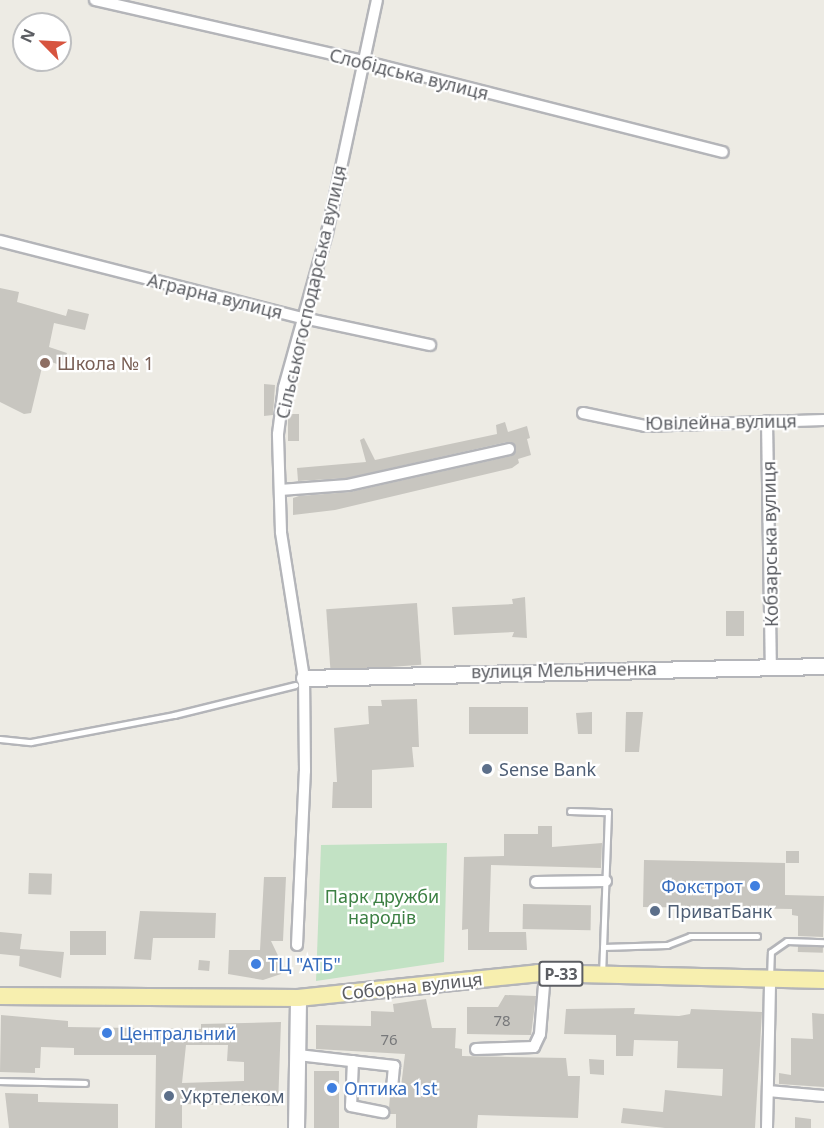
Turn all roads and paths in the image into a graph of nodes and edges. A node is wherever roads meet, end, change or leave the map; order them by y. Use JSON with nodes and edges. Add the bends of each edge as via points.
{"nodes":[{"id":1,"x":95,"y":0,"type":"edge"},
{"id":2,"x":377,"y":0,"type":"edge"},
{"id":3,"x":363,"y":62,"type":"junction"},
{"id":4,"x":723,"y":152,"type":"dead end"},
{"id":5,"x":0,"y":242,"type":"edge"},
{"id":6,"x":303,"y":318,"type":"junction"},
{"id":7,"x":430,"y":345,"type":"dead end"},
{"id":8,"x":583,"y":413,"type":"dead end"},
{"id":9,"x":824,"y":420,"type":"edge"},
{"id":10,"x":767,"y":421,"type":"junction"},
{"id":11,"x":509,"y":449,"type":"dead end"},
{"id":12,"x":280,"y":490,"type":"junction"},
{"id":13,"x":824,"y":666,"type":"edge"},
{"id":14,"x":771,"y":667,"type":"junction"},
{"id":15,"x":300,"y":682,"type":"junction"},
{"id":16,"x":0,"y":739,"type":"edge"},
{"id":17,"x":570,"y":811,"type":"dead end"},
{"id":18,"x":606,"y":881,"type":"junction"},
{"id":19,"x":536,"y":882,"type":"dead end"},
{"id":20,"x":757,"y":936,"type":"dead end"},
{"id":21,"x":824,"y":942,"type":"edge"},
{"id":22,"x":297,"y":945,"type":"dead end"},
{"id":23,"x":603,"y":947,"type":"junction"},
{"id":24,"x":544,"y":973,"type":"junction"},
{"id":25,"x":602,"y":975,"type":"junction"},
{"id":26,"x":770,"y":979,"type":"junction"},
{"id":27,"x":824,"y":980,"type":"edge"},
{"id":28,"x":0,"y":996,"type":"edge"},
{"id":29,"x":298,"y":998,"type":"junction"},
{"id":30,"x":476,"y":1049,"type":"dead end"},
{"id":31,"x":297,"y":1054,"type":"junction"},
{"id":32,"x":352,"y":1061,"type":"junction"},
{"id":33,"x":0,"y":1081,"type":"edge"},
{"id":34,"x":85,"y":1083,"type":"dead end"},
{"id":35,"x":392,"y":1087,"type":"dead end"},
{"id":36,"x":768,"y":1091,"type":"junction"},
{"id":37,"x":824,"y":1096,"type":"edge"},
{"id":38,"x":383,"y":1112,"type":"dead end"},
{"id":39,"x":296,"y":1128,"type":"edge"},
{"id":40,"x":767,"y":1128,"type":"edge"}],
"edges":[{"from":1,"to":3,"type":"street","name":"Слобідська вулиця"},
{"from":2,"to":3,"type":"street","name":"Сільськогосподарська вулиця"},
{"from":3,"to":4,"type":"street","name":"Слобідська вулиця"},
{"from":3,"to":6,"type":"street","name":"Сільськогосподарська вулиця","via":[[327,233]]},
{"from":5,"to":6,"type":"street","name":"Аграрна вулиця"},
{"from":6,"to":7,"type":"street","name":"Аграрна вулиця"},
{"from":6,"to":12,"type":"street","name":"Сільськогосподарська вулиця","via":[[284,387],[279,423]]},
{"from":8,"to":10,"type":"street","name":"Ювілейна вулиця","via":[[645,426]]},
{"from":9,"to":10,"type":"street","name":"Ювілейна вулиця"},
{"from":10,"to":14,"type":"street","name":"Кобзарська вулиця"},
{"from":11,"to":12,"type":"street","via":[[348,485]]},
{"from":12,"to":15,"type":"street","name":"Сільськогосподарська вулиця","via":[[281,532]]},
{"from":13,"to":14,"type":"street","name":"вулиця Мельниченка"},
{"from":14,"to":15,"type":"street","name":"вулиця Мельниченка"},
{"from":15,"to":16,"type":"lane","via":[[174,715],[31,742]]},
{"from":15,"to":22,"type":"street","name":"Сільськогосподарська вулиця","via":[[305,771]]},
{"from":17,"to":18,"type":"lane","via":[[608,812]]},
{"from":18,"to":19,"type":"street"},
{"from":18,"to":23,"type":"lane"},
{"from":20,"to":23,"type":"lane","via":[[690,936],[668,945]]},
{"from":21,"to":26,"type":"lane","via":[[787,941],[771,952]]},
{"from":23,"to":25,"type":"lane"},
{"from":24,"to":25,"type":"main road","name":"Соборна вулиця","number":"Р-33"},
{"from":24,"to":29,"type":"main road","name":"Соборна вулиця","number":"Р-33"},
{"from":24,"to":30,"type":"street","via":[[540,1034],[534,1047]]},
{"from":25,"to":26,"type":"main road","name":"Соборна вулиця","number":"Р-33"},
{"from":26,"to":27,"type":"main road","name":"Соборна вулиця","number":"Р-33"},
{"from":26,"to":36,"type":"street"},
{"from":28,"to":29,"type":"main road","name":"Соборна вулиця","number":"Р-33"},
{"from":29,"to":31,"type":"street"},
{"from":31,"to":32,"type":"street"},
{"from":31,"to":39,"type":"street"},
{"from":32,"to":35,"type":"street","via":[[394,1066]]},
{"from":32,"to":38,"type":"street","via":[[351,1106]]},
{"from":33,"to":34,"type":"lane"},
{"from":36,"to":37,"type":"street"},
{"from":36,"to":40,"type":"street"}]}
